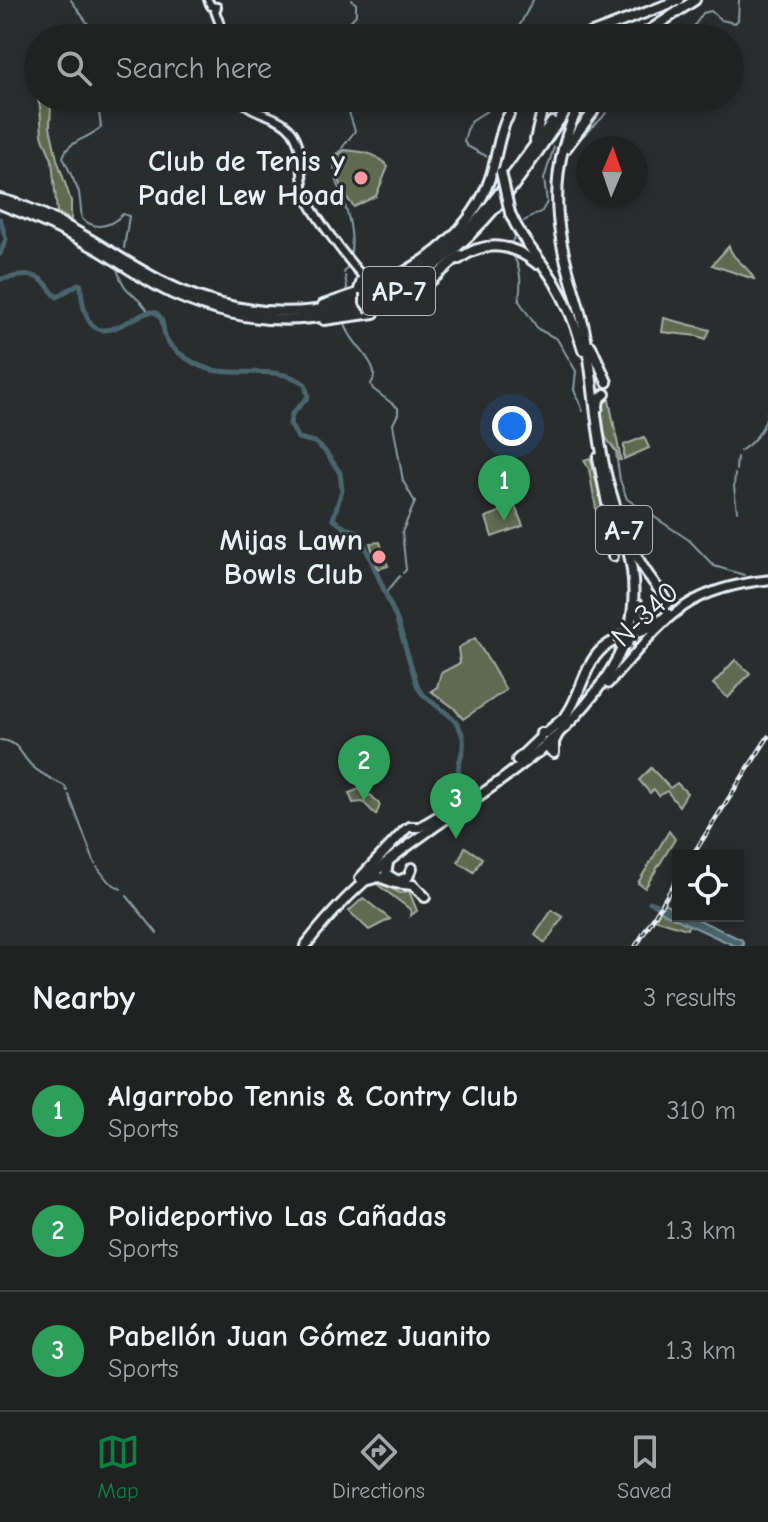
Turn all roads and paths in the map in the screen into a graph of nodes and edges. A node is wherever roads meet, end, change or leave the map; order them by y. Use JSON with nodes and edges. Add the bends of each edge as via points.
{"nodes":[{"id":1,"x":679,"y":0,"type":"edge"},
{"id":2,"x":686,"y":0,"type":"edge"},
{"id":3,"x":695,"y":0,"type":"edge"},
{"id":4,"x":616,"y":24,"type":"edge"},
{"id":5,"x":651,"y":24,"type":"edge"},
{"id":6,"x":659,"y":24,"type":"edge"},
{"id":7,"x":258,"y":112,"type":"edge"},
{"id":8,"x":510,"y":112,"type":"edge"},
{"id":9,"x":542,"y":112,"type":"edge"},
{"id":10,"x":562,"y":112,"type":"edge"},
{"id":11,"x":564,"y":112,"type":"edge"},
{"id":12,"x":576,"y":112,"type":"edge"},
{"id":13,"x":592,"y":112,"type":"edge"},
{"id":14,"x":507,"y":118,"type":"junction"},
{"id":15,"x":528,"y":154,"type":"junction"},
{"id":16,"x":0,"y":202,"type":"edge"},
{"id":17,"x":499,"y":204,"type":"junction"},
{"id":18,"x":560,"y":234,"type":"junction"},
{"id":19,"x":568,"y":256,"type":"junction"},
{"id":20,"x":440,"y":273,"type":"junction"},
{"id":21,"x":556,"y":285,"type":"junction"},
{"id":22,"x":362,"y":286,"type":"junction"},
{"id":23,"x":376,"y":286,"type":"junction"},
{"id":24,"x":382,"y":310,"type":"junction"},
{"id":25,"x":273,"y":316,"type":"junction"},
{"id":26,"x":589,"y":340,"type":"junction"},
{"id":27,"x":607,"y":382,"type":"dead end"},
{"id":28,"x":605,"y":394,"type":"dead end"},
{"id":29,"x":599,"y":416,"type":"junction"},
{"id":30,"x":598,"y":458,"type":"junction"},
{"id":31,"x":630,"y":536,"type":"junction"},
{"id":32,"x":613,"y":556,"type":"dead end"},
{"id":33,"x":767,"y":579,"type":"edge"},
{"id":34,"x":747,"y":581,"type":"junction"},
{"id":35,"x":638,"y":592,"type":"junction"},
{"id":36,"x":667,"y":609,"type":"junction"},
{"id":37,"x":628,"y":632,"type":"junction"},
{"id":38,"x":624,"y":644,"type":"junction"},
{"id":39,"x":608,"y":684,"type":"junction"},
{"id":40,"x":570,"y":711,"type":"junction"},
{"id":41,"x":566,"y":724,"type":"junction"},
{"id":42,"x":547,"y":737,"type":"junction"},
{"id":43,"x":510,"y":770,"type":"junction"},
{"id":44,"x":462,"y":804,"type":"junction"},
{"id":45,"x":393,"y":857,"type":"junction"},
{"id":46,"x":407,"y":878,"type":"junction"},
{"id":47,"x":347,"y":896,"type":"junction"},
{"id":48,"x":425,"y":897,"type":"dead end"},
{"id":49,"x":305,"y":943,"type":"edge"}],
"edges":[{"from":1,"to":4,"type":"highway"},
{"from":2,"to":5,"type":"highway"},
{"from":3,"to":6,"type":"highway"},
{"from":7,"to":22,"type":"main road","via":[[292,131],[307,200]]},
{"from":8,"to":14,"type":"highway","number":"A-7"},
{"from":9,"to":15,"type":"highway"},
{"from":10,"to":15,"type":"highway","number":"AP-7"},
{"from":11,"to":17,"type":"highway","number":"AP-7"},
{"from":12,"to":18,"type":"highway","number":"A-7","via":[[558,170]]},
{"from":13,"to":19,"type":"highway","via":[[563,161],[560,207]]},
{"from":14,"to":21,"type":"highway","number":"A-7","bridge":true,"via":[[501,172],[510,213]]},
{"from":14,"to":23,"type":"highway","via":[[491,176],[470,215],[428,256]]},
{"from":15,"to":25,"type":"highway","number":"AP-7","via":[[475,223],[414,276],[344,305]]},
{"from":16,"to":25,"type":"highway","number":"AP-7","via":[[169,292],[226,312]]},
{"from":17,"to":20,"type":"highway"},
{"from":17,"to":25,"type":"highway","number":"AP-7","via":[[449,257],[403,289],[345,311],[300,319]]},
{"from":18,"to":19,"type":"highway"},
{"from":18,"to":37,"type":"highway","number":"A-7","via":[[584,327],[601,449],[633,563],[635,598]]},
{"from":19,"to":26,"type":"highway"},
{"from":20,"to":21,"type":"highway","via":[[473,250],[498,246],[527,256]]},
{"from":20,"to":24,"type":"highway"},
{"from":21,"to":30,"type":"highway","number":"A-7","via":[[583,351]]},
{"from":22,"to":23,"type":"main road"},
{"from":22,"to":23,"type":"main road"},
{"from":22,"to":24,"type":"main road","bridge":true,"via":[[364,303]]},
{"from":22,"to":25,"type":"highway","via":[[323,305]]},
{"from":23,"to":24,"type":"main road","bridge":true,"via":[[386,291]]},
{"from":24,"to":25,"type":"highway","via":[[329,320]]},
{"from":26,"to":27,"type":"highway"},
{"from":26,"to":29,"type":"highway"},
{"from":28,"to":29,"type":"highway","via":[[599,399]]},
{"from":29,"to":31,"type":"highway"},
{"from":30,"to":32,"type":"highway"},
{"from":30,"to":37,"type":"highway","number":"A-7","via":[[630,564]]},
{"from":31,"to":35,"type":"highway"},
{"from":31,"to":36,"type":"highway","via":[[639,563]]},
{"from":33,"to":34,"type":"main road","name":"N-340"},
{"from":34,"to":36,"type":"main road","name":"N-340","via":[[701,591]]},
{"from":34,"to":39,"type":"main road","name":"N-340","via":[[685,604]]},
{"from":35,"to":36,"type":"highway","via":[[642,622],[653,624]]},
{"from":35,"to":37,"type":"highway"},
{"from":36,"to":40,"type":"highway","via":[[649,629],[602,648]]},
{"from":37,"to":38,"type":"highway","number":"A-7","bridge":true},
{"from":38,"to":39,"type":"highway"},
{"from":38,"to":41,"type":"highway","number":"A-7","via":[[607,678]]},
{"from":38,"to":42,"type":"highway","number":"A-7","via":[[595,687]]},
{"from":39,"to":41,"type":"highway"},
{"from":40,"to":42,"type":"highway"},
{"from":40,"to":43,"type":"highway","via":[[541,733]]},
{"from":41,"to":43,"type":"highway","via":[[555,739],[554,753],[546,747]]},
{"from":42,"to":43,"type":"highway","number":"A-7"},
{"from":43,"to":44,"type":"highway","number":"A-7"},
{"from":44,"to":45,"type":"highway"},
{"from":44,"to":47,"type":"highway","via":[[396,850]]},
{"from":44,"to":47,"type":"highway","via":[[408,828]]},
{"from":45,"to":46,"type":"highway","via":[[385,871],[388,876]]},
{"from":45,"to":47,"type":"highway"},
{"from":46,"to":47,"type":"highway","via":[[374,877]]},
{"from":46,"to":48,"type":"highway"},
{"from":47,"to":49,"type":"highway"}]}
